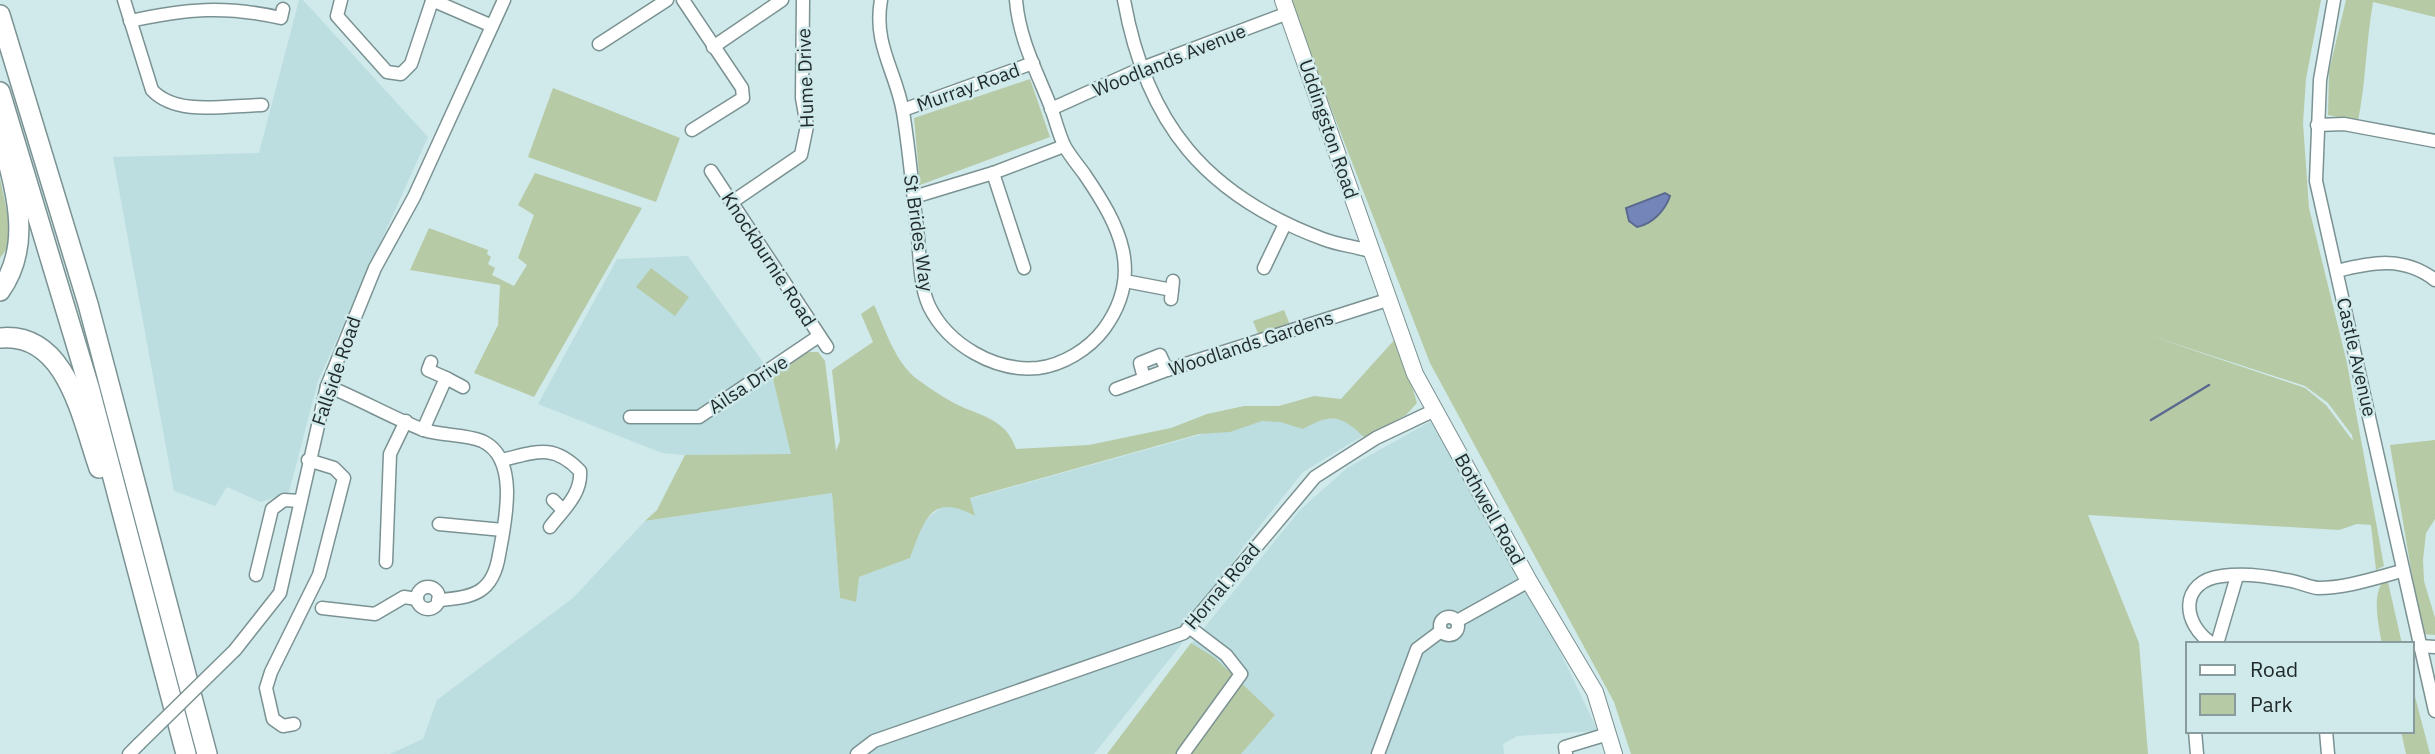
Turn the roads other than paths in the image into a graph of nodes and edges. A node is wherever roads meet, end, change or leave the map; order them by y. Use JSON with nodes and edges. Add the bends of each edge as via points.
{"nodes":[{"id":1,"x":124,"y":0,"type":"edge"},
{"id":2,"x":341,"y":0,"type":"edge"},
{"id":3,"x":432,"y":0,"type":"edge"},
{"id":4,"x":504,"y":0,"type":"edge"},
{"id":5,"x":667,"y":0,"type":"edge"},
{"id":6,"x":683,"y":0,"type":"edge"},
{"id":7,"x":782,"y":0,"type":"edge"},
{"id":8,"x":803,"y":0,"type":"edge"},
{"id":9,"x":881,"y":0,"type":"edge"},
{"id":10,"x":1016,"y":0,"type":"edge"},
{"id":11,"x":1124,"y":0,"type":"edge"},
{"id":12,"x":2334,"y":0,"type":"edge"},
{"id":13,"x":1286,"y":7,"type":"edge"},
{"id":14,"x":282,"y":13,"type":"dead end"},
{"id":15,"x":0,"y":15,"type":"edge"},
{"id":16,"x":130,"y":21,"type":"junction"},
{"id":17,"x":492,"y":26,"type":"junction"},
{"id":18,"x":599,"y":44,"type":"dead end"},
{"id":19,"x":713,"y":47,"type":"junction"},
{"id":20,"x":1033,"y":63,"type":"junction"},
{"id":21,"x":1142,"y":68,"type":"junction"},
{"id":22,"x":0,"y":92,"type":"edge"},
{"id":23,"x":262,"y":105,"type":"dead end"},
{"id":24,"x":1051,"y":109,"type":"junction"},
{"id":25,"x":903,"y":110,"type":"junction"},
{"id":26,"x":2317,"y":125,"type":"junction"},
{"id":27,"x":701,"y":128,"type":"dead end"},
{"id":28,"x":0,"y":131,"type":"edge"},
{"id":29,"x":2435,"y":141,"type":"edge"},
{"id":30,"x":1064,"y":146,"type":"junction"},
{"id":31,"x":711,"y":171,"type":"dead end"},
{"id":32,"x":993,"y":173,"type":"junction"},
{"id":33,"x":914,"y":197,"type":"junction"},
{"id":34,"x":732,"y":202,"type":"junction"},
{"id":35,"x":1285,"y":224,"type":"junction"},
{"id":36,"x":1371,"y":255,"type":"junction"},
{"id":37,"x":1025,"y":268,"type":"dead end"},
{"id":38,"x":1264,"y":268,"type":"dead end"},
{"id":39,"x":2337,"y":271,"type":"junction"},
{"id":40,"x":2435,"y":280,"type":"edge"},
{"id":41,"x":1125,"y":281,"type":"junction"},
{"id":42,"x":1172,"y":290,"type":"dead end"},
{"id":43,"x":0,"y":291,"type":"edge"},
{"id":44,"x":1387,"y":300,"type":"junction"},
{"id":45,"x":0,"y":338,"type":"edge"},
{"id":46,"x":823,"y":342,"type":"joint"},
{"id":47,"x":431,"y":362,"type":"dead end"},
{"id":48,"x":446,"y":379,"type":"junction"},
{"id":49,"x":327,"y":386,"type":"junction"},
{"id":50,"x":463,"y":387,"type":"dead end"},
{"id":51,"x":1116,"y":389,"type":"dead end"},
{"id":52,"x":1435,"y":410,"type":"junction"},
{"id":53,"x":631,"y":417,"type":"dead end"},
{"id":54,"x":406,"y":421,"type":"junction"},
{"id":55,"x":423,"y":429,"type":"junction"},
{"id":56,"x":308,"y":460,"type":"junction"},
{"id":57,"x":502,"y":460,"type":"junction"},
{"id":58,"x":553,"y":500,"type":"dead end"},
{"id":59,"x":300,"y":501,"type":"junction"},
{"id":60,"x":563,"y":510,"type":"junction"},
{"id":61,"x":439,"y":524,"type":"dead end"},
{"id":62,"x":550,"y":527,"type":"dead end"},
{"id":63,"x":503,"y":530,"type":"junction"},
{"id":64,"x":386,"y":562,"type":"dead end"},
{"id":65,"x":2402,"y":571,"type":"junction"},
{"id":66,"x":256,"y":575,"type":"dead end"},
{"id":67,"x":2237,"y":576,"type":"junction"},
{"id":68,"x":1529,"y":580,"type":"junction"},
{"id":69,"x":322,"y":608,"type":"dead end"},
{"id":70,"x":152,"y":621,"type":"junction"},
{"id":71,"x":1189,"y":627,"type":"junction"},
{"id":72,"x":2211,"y":642,"type":"edge"},
{"id":73,"x":2216,"y":642,"type":"edge"},
{"id":74,"x":2419,"y":646,"type":"junction"},
{"id":75,"x":2435,"y":646,"type":"edge"},
{"id":76,"x":2435,"y":711,"type":"edge"},
{"id":77,"x":294,"y":724,"type":"dead end"},
{"id":78,"x":2195,"y":733,"type":"edge"},
{"id":79,"x":2326,"y":733,"type":"edge"},
{"id":80,"x":1608,"y":734,"type":"junction"},
{"id":81,"x":858,"y":753,"type":"edge"},
{"id":82,"x":130,"y":754,"type":"edge"},
{"id":83,"x":186,"y":754,"type":"edge"},
{"id":84,"x":207,"y":754,"type":"edge"},
{"id":85,"x":1183,"y":754,"type":"edge"},
{"id":86,"x":1378,"y":754,"type":"edge"},
{"id":87,"x":1566,"y":754,"type":"edge"},
{"id":88,"x":1614,"y":754,"type":"edge"},
{"id":89,"x":2197,"y":754,"type":"edge"},
{"id":90,"x":2328,"y":754,"type":"edge"}],
"edges":[{"from":1,"to":16,"type":"street"},
{"from":2,"to":3,"type":"street","via":[[337,16],[387,72],[401,74],[411,64]]},
{"from":3,"to":17,"type":"street"},
{"from":4,"to":17,"type":"street","name":"Fallside Road"},
{"from":5,"to":18,"type":"street"},
{"from":6,"to":19,"type":"street"},
{"from":7,"to":19,"type":"street"},
{"from":8,"to":34,"type":"street","name":"Hume Drive","via":[[802,98],[807,126],[802,155]]},
{"from":9,"to":25,"type":"street","name":"St Brides Way","via":[[877,22]]},
{"from":10,"to":20,"type":"street","via":[[1018,27]]},
{"from":11,"to":21,"type":"street","via":[[1130,38]]},
{"from":12,"to":26,"type":"street","name":"Castle Avenue"},
{"from":13,"to":21,"type":"street","name":"Woodlands Avenue"},
{"from":13,"to":36,"type":"main road","name":"Uddingston Road"},
{"from":14,"to":16,"type":"street","via":[[196,8]]},
{"from":15,"to":84,"type":"highway","via":[[88,304]]},
{"from":16,"to":23,"type":"street","via":[[152,90],[160,99],[179,107]]},
{"from":17,"to":49,"type":"street","name":"Fallside Road","via":[[375,268]]},
{"from":19,"to":27,"type":"street","via":[[742,88],[743,98]]},
{"from":20,"to":24,"type":"street"},
{"from":20,"to":25,"type":"street","name":"Murray Road"},
{"from":21,"to":24,"type":"street","name":"Woodlands Avenue"},
{"from":21,"to":35,"type":"street","via":[[1165,122],[1189,153],[1246,203]]},
{"from":22,"to":70,"type":"highway","via":[[89,387]]},
{"from":24,"to":30,"type":"street","name":"St Brides Way"},
{"from":25,"to":33,"type":"street","name":"St Brides Way"},
{"from":26,"to":29,"type":"street","via":[[2344,124]]},
{"from":26,"to":39,"type":"street","name":"Castle Avenue","via":[[2316,181]]},
{"from":28,"to":43,"type":"highway","via":[[18,204],[20,242],[11,275]]},
{"from":30,"to":32,"type":"street"},
{"from":30,"to":41,"type":"street","name":"St Brides Way","via":[[1120,234]]},
{"from":31,"to":34,"type":"street","name":"Knockburnie Road"},
{"from":32,"to":33,"type":"street"},
{"from":32,"to":37,"type":"street"},
{"from":33,"to":41,"type":"street","name":"St Brides Way","via":[[929,306],[966,348],[987,360],[1009,367],[1039,368],[1086,348],[1111,319]]},
{"from":34,"to":46,"type":"street","name":"Knockburnie Road"},
{"from":35,"to":36,"type":"street"},
{"from":35,"to":38,"type":"street"},
{"from":36,"to":44,"type":"main road","name":"Bothwell Road"},
{"from":39,"to":40,"type":"street","via":[[2375,261],[2392,262]]},
{"from":39,"to":65,"type":"street","name":"Castle Avenue"},
{"from":41,"to":42,"type":"street"},
{"from":44,"to":51,"type":"street","name":"Woodlands Gardens","via":[[1167,370],[1160,355],[1140,363],[1144,379]]},
{"from":44,"to":52,"type":"main road","name":"Bothwell Road","via":[[1415,374]]},
{"from":45,"to":70,"type":"highway","via":[[25,339],[47,351],[65,375]]},
{"from":46,"to":53,"type":"street","name":"Ailsa Drive","via":[[699,416]]},
{"from":47,"to":48,"type":"street","via":[[428,370]]},
{"from":48,"to":50,"type":"street"},
{"from":48,"to":55,"type":"street"},
{"from":49,"to":54,"type":"street"},
{"from":49,"to":56,"type":"street","name":"Fallside Road"},
{"from":52,"to":68,"type":"main road","name":"Bothwell Road"},
{"from":52,"to":71,"type":"street","name":"Hornal Road","via":[[1376,438],[1315,477]]},
{"from":54,"to":55,"type":"street"},
{"from":54,"to":64,"type":"street","via":[[390,454],[380,547]]},
{"from":55,"to":57,"type":"street","via":[[486,443]]},
{"from":56,"to":59,"type":"street","name":"Fallside Road"},
{"from":56,"to":77,"type":"street","via":[[334,468],[344,478],[319,575],[266,688],[273,719],[283,726]]},
{"from":57,"to":60,"type":"street","via":[[552,452],[574,465],[580,471],[581,484]]},
{"from":57,"to":63,"type":"street"},
{"from":58,"to":60,"type":"street"},
{"from":59,"to":66,"type":"street","via":[[284,500],[272,509]]},
{"from":59,"to":82,"type":"street","name":"Fallside Road","bridge":true,"via":[[281,593],[235,650]]},
{"from":60,"to":62,"type":"street"},
{"from":61,"to":63,"type":"street"},
{"from":63,"to":69,"type":"street","via":[[496,573],[469,598],[438,600],[425,609],[417,598],[404,597],[375,614]]},
{"from":65,"to":67,"type":"street","via":[[2314,588],[2285,579]]},
{"from":65,"to":74,"type":"street","name":"Castle Avenue"},
{"from":67,"to":72,"type":"street","via":[[2206,579],[2192,590],[2188,609],[2192,625]]},
{"from":67,"to":73,"type":"street"},
{"from":68,"to":80,"type":"main road","name":"Bothwell Road","via":[[1595,692]]},
{"from":68,"to":86,"type":"street","via":[[1457,621],[1455,633],[1441,631],[1417,649]]},
{"from":70,"to":83,"type":"highway"},
{"from":71,"to":81,"type":"street","name":"Hornal Road","via":[[1184,633],[874,741]]},
{"from":71,"to":85,"type":"street","via":[[1226,655],[1241,674]]},
{"from":74,"to":75,"type":"street"},
{"from":74,"to":76,"type":"street","name":"Castle Avenue"},
{"from":78,"to":89,"type":"street"},
{"from":79,"to":90,"type":"street"},
{"from":80,"to":87,"type":"street","via":[[1565,747]]},
{"from":80,"to":88,"type":"main road","name":"Bothwell Road"}]}
